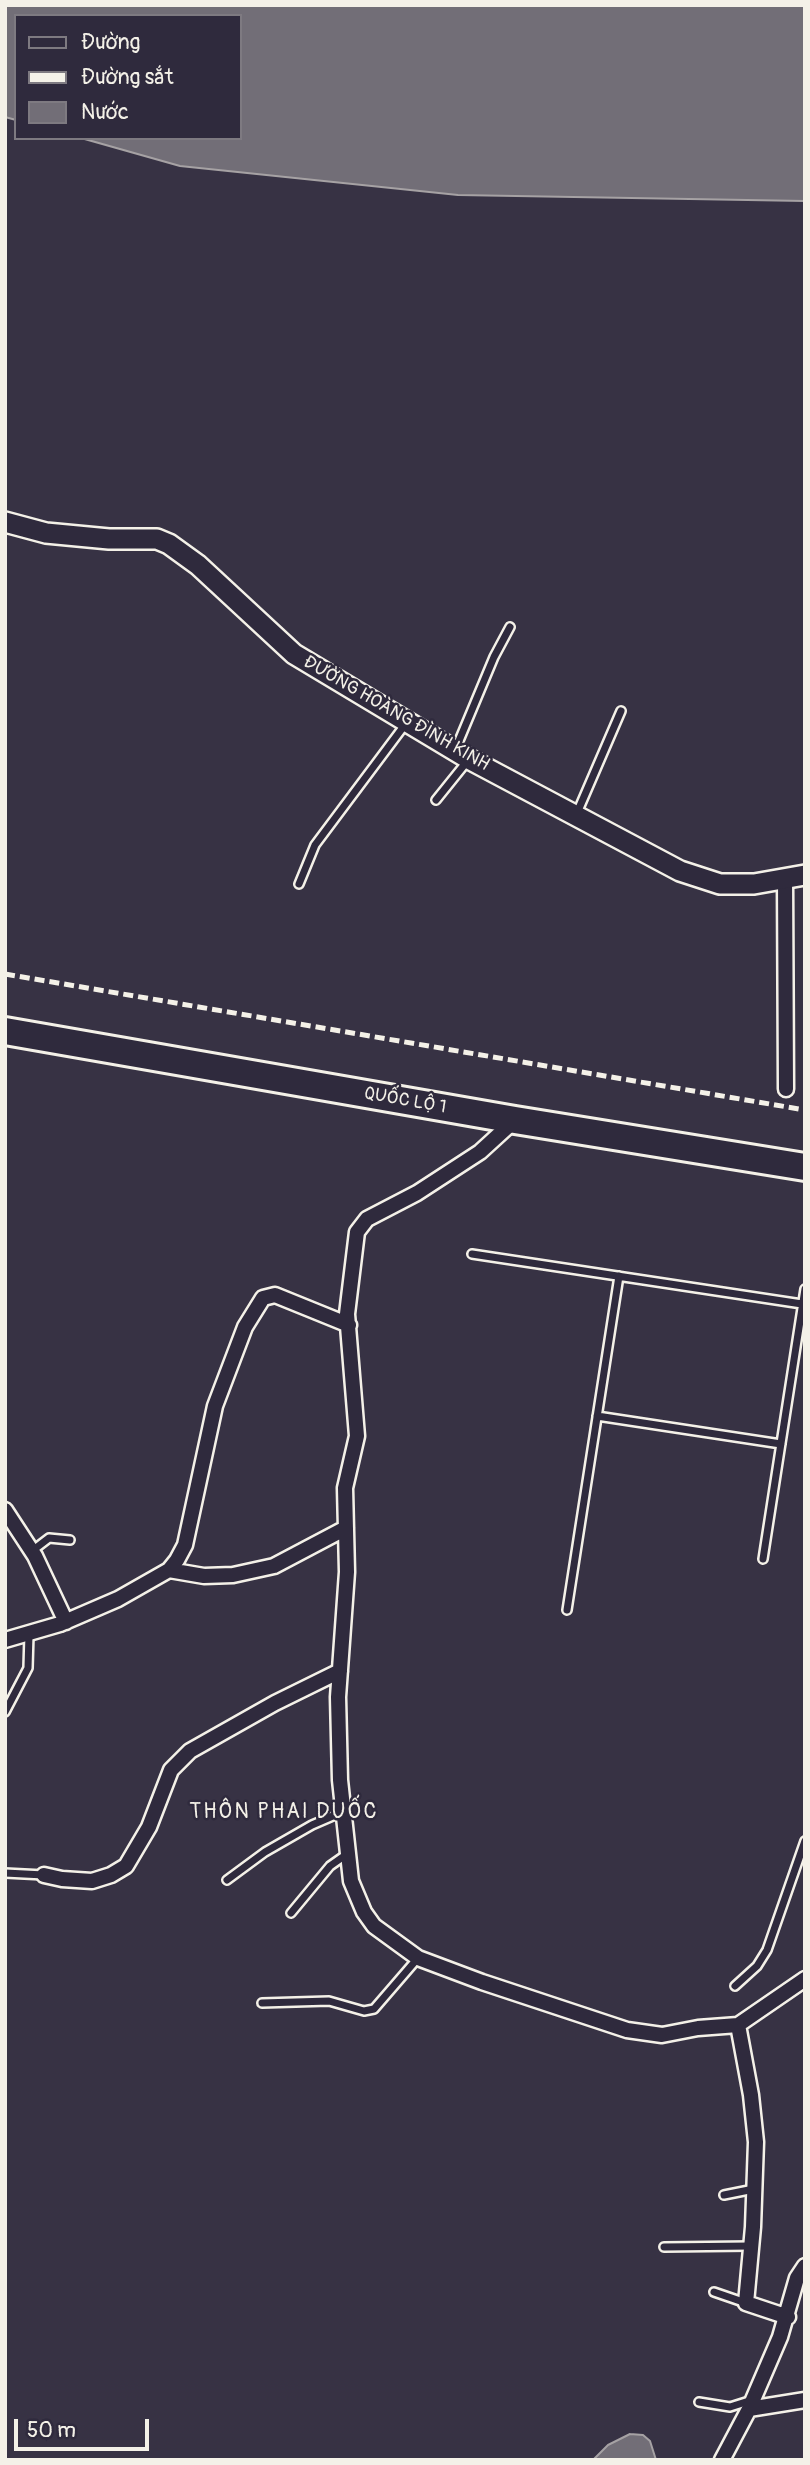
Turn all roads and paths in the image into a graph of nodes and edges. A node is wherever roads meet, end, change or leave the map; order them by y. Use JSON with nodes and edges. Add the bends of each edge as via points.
{"nodes":[{"id":1,"x":5,"y":522,"type":"edge"},
{"id":2,"x":510,"y":627,"type":"dead end"},
{"id":3,"x":621,"y":710,"type":"dead end"},
{"id":4,"x":407,"y":722,"type":"junction"},
{"id":5,"x":462,"y":755,"type":"junction"},
{"id":6,"x":436,"y":800,"type":"dead end"},
{"id":7,"x":576,"y":815,"type":"junction"},
{"id":8,"x":805,"y":874,"type":"edge"},
{"id":9,"x":785,"y":878,"type":"junction"},
{"id":10,"x":299,"y":884,"type":"dead end"},
{"id":11,"x":5,"y":1031,"type":"edge"},
{"id":12,"x":786,"y":1089,"type":"dead end"},
{"id":13,"x":515,"y":1120,"type":"junction"},
{"id":14,"x":805,"y":1167,"type":"edge"},
{"id":15,"x":472,"y":1254,"type":"dead end"},
{"id":16,"x":619,"y":1276,"type":"junction"},
{"id":17,"x":805,"y":1289,"type":"edge"},
{"id":18,"x":803,"y":1304,"type":"junction"},
{"id":19,"x":349,"y":1325,"type":"junction"},
{"id":20,"x":597,"y":1416,"type":"junction"},
{"id":21,"x":781,"y":1444,"type":"junction"},
{"id":22,"x":5,"y":1510,"type":"edge"},
{"id":23,"x":346,"y":1528,"type":"junction"},
{"id":24,"x":70,"y":1540,"type":"dead end"},
{"id":25,"x":32,"y":1551,"type":"junction"},
{"id":26,"x":763,"y":1559,"type":"dead end"},
{"id":27,"x":169,"y":1570,"type":"junction"},
{"id":28,"x":567,"y":1610,"type":"dead end"},
{"id":29,"x":65,"y":1622,"type":"junction"},
{"id":30,"x":29,"y":1633,"type":"junction"},
{"id":31,"x":5,"y":1640,"type":"edge"},
{"id":32,"x":340,"y":1671,"type":"junction"},
{"id":33,"x":5,"y":1712,"type":"edge"},
{"id":34,"x":342,"y":1812,"type":"junction"},
{"id":35,"x":805,"y":1841,"type":"edge"},
{"id":36,"x":347,"y":1854,"type":"junction"},
{"id":37,"x":5,"y":1873,"type":"edge"},
{"id":38,"x":44,"y":1875,"type":"joint"},
{"id":39,"x":227,"y":1880,"type":"dead end"},
{"id":40,"x":290,"y":1913,"type":"dead end"},
{"id":41,"x":418,"y":1958,"type":"junction"},
{"id":42,"x":805,"y":1979,"type":"edge"},
{"id":43,"x":735,"y":1986,"type":"dead end"},
{"id":44,"x":262,"y":2003,"type":"dead end"},
{"id":45,"x":738,"y":2025,"type":"junction"},
{"id":46,"x":754,"y":2189,"type":"junction"},
{"id":47,"x":724,"y":2195,"type":"dead end"},
{"id":48,"x":751,"y":2246,"type":"junction"},
{"id":49,"x":664,"y":2247,"type":"dead end"},
{"id":50,"x":805,"y":2266,"type":"edge"},
{"id":51,"x":714,"y":2292,"type":"dead end"},
{"id":52,"x":746,"y":2303,"type":"junction"},
{"id":53,"x":788,"y":2317,"type":"junction"},
{"id":54,"x":805,"y":2400,"type":"edge"},
{"id":55,"x":699,"y":2402,"type":"dead end"},
{"id":56,"x":751,"y":2404,"type":"junction"},
{"id":57,"x":722,"y":2460,"type":"edge"}],
"edges":[{"from":1,"to":4,"type":"street","name":"ĐƯỜNG HOÀNG ĐÌNH KINH","via":[[46,533],[169,544],[294,654]]},
{"from":2,"to":5,"type":"lane","via":[[494,657]]},
{"from":3,"to":7,"type":"lane"},
{"from":4,"to":5,"type":"street","name":"ĐƯỜNG HOÀNG ĐÌNH KINH"},
{"from":4,"to":10,"type":"lane","via":[[315,845]]},
{"from":5,"to":6,"type":"lane"},
{"from":5,"to":7,"type":"street","name":"ĐƯỜNG HOÀNG ĐÌNH KINH"},
{"from":7,"to":9,"type":"street","name":"ĐƯỜNG HOÀNG ĐÌNH KINH","via":[[702,879],[754,884]]},
{"from":8,"to":9,"type":"street","name":"ĐƯỜNG HOÀNG ĐÌNH KINH"},
{"from":9,"to":12,"type":"street"},
{"from":11,"to":13,"type":"highway","name":"QUỐC LỘ 1"},
{"from":13,"to":14,"type":"highway","name":"QUỐC LỘ 1"},
{"from":13,"to":19,"type":"street","via":[[480,1153],[417,1194],[367,1219],[357,1232]]},
{"from":15,"to":16,"type":"lane"},
{"from":16,"to":18,"type":"lane"},
{"from":16,"to":20,"type":"lane"},
{"from":17,"to":18,"type":"lane"},
{"from":18,"to":21,"type":"lane"},
{"from":19,"to":23,"type":"street","via":[[357,1436],[345,1488]]},
{"from":19,"to":27,"type":"street","via":[[275,1295],[263,1298],[245,1326],[215,1406],[185,1545]]},
{"from":20,"to":21,"type":"lane"},
{"from":20,"to":28,"type":"lane"},
{"from":21,"to":26,"type":"lane"},
{"from":22,"to":25,"type":"street"},
{"from":23,"to":27,"type":"street","via":[[274,1566],[233,1575]]},
{"from":23,"to":32,"type":"street"},
{"from":24,"to":25,"type":"lane","via":[[49,1538]]},
{"from":25,"to":29,"type":"street"},
{"from":27,"to":29,"type":"street"},
{"from":29,"to":30,"type":"street"},
{"from":30,"to":31,"type":"street"},
{"from":30,"to":33,"type":"lane","via":[[28,1668]]},
{"from":32,"to":34,"type":"street"},
{"from":32,"to":38,"type":"street","via":[[190,1751],[171,1770],[149,1827],[127,1866],[92,1881]]},
{"from":34,"to":36,"type":"street"},
{"from":34,"to":39,"type":"lane","via":[[265,1852]]},
{"from":35,"to":43,"type":"lane","via":[[767,1950]]},
{"from":36,"to":40,"type":"lane","via":[[330,1866]]},
{"from":36,"to":41,"type":"street","via":[[363,1912],[374,1926]]},
{"from":37,"to":38,"type":"lane"},
{"from":41,"to":44,"type":"lane","via":[[374,2009],[363,2011],[329,2001]]},
{"from":41,"to":45,"type":"street","via":[[627,2030],[662,2035]]},
{"from":42,"to":45,"type":"street"},
{"from":45,"to":46,"type":"street","via":[[756,2142]]},
{"from":46,"to":47,"type":"lane"},
{"from":46,"to":48,"type":"street"},
{"from":48,"to":49,"type":"lane"},
{"from":48,"to":52,"type":"street"},
{"from":50,"to":53,"type":"street","via":[[797,2278]]},
{"from":51,"to":52,"type":"lane"},
{"from":52,"to":53,"type":"street"},
{"from":53,"to":56,"type":"street"},
{"from":54,"to":56,"type":"street"},
{"from":55,"to":56,"type":"lane","via":[[730,2407]]},
{"from":56,"to":57,"type":"street"}]}
